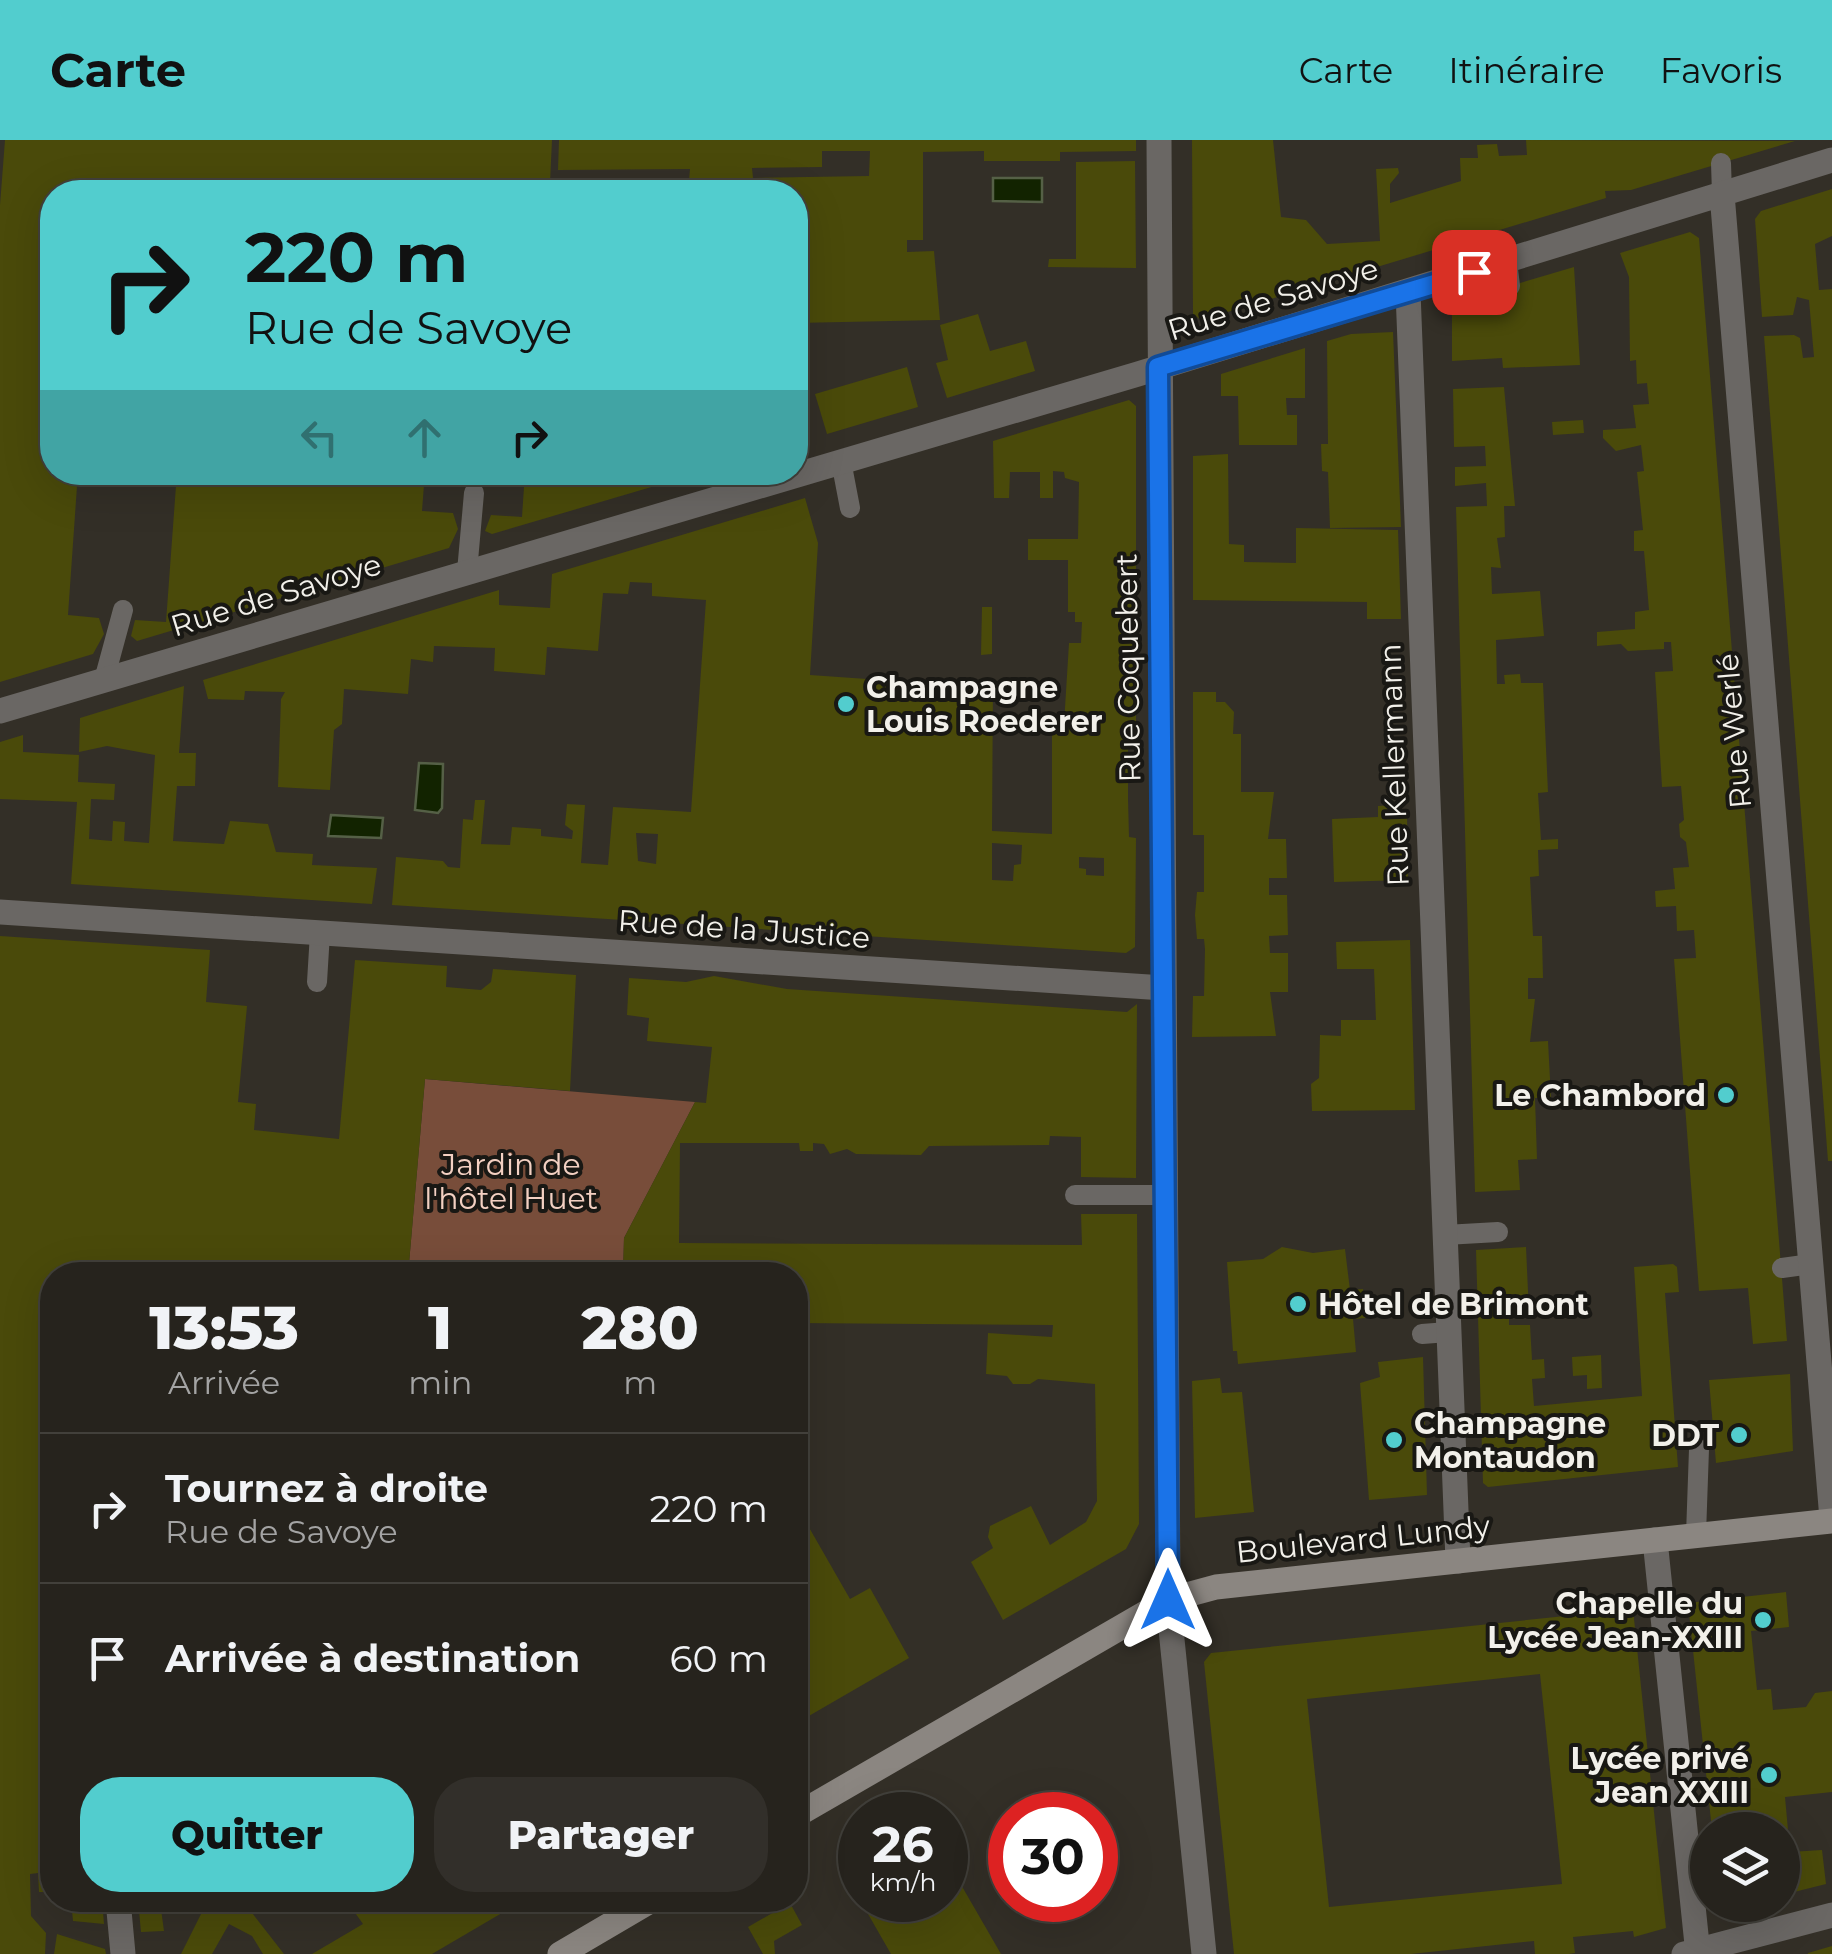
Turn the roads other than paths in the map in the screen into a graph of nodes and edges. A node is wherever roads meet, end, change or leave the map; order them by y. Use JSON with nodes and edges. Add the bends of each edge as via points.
{"nodes":[{"id":1,"x":1159,"y":140,"type":"edge"},
{"id":2,"x":1832,"y":160,"type":"edge"},
{"id":3,"x":1721,"y":163,"type":"dead end"},
{"id":4,"x":1722,"y":194,"type":"junction"},
{"id":5,"x":1408,"y":292,"type":"junction"},
{"id":6,"x":1158,"y":367,"type":"junction"},
{"id":7,"x":841,"y":462,"type":"junction"},
{"id":8,"x":808,"y":472,"type":"edge"},
{"id":9,"x":763,"y":485,"type":"edge"},
{"id":10,"x":474,"y":494,"type":"dead end"},
{"id":11,"x":850,"y":508,"type":"dead end"},
{"id":12,"x":467,"y":572,"type":"junction"},
{"id":13,"x":122,"y":610,"type":"dead end"},
{"id":14,"x":104,"y":680,"type":"junction"},
{"id":15,"x":0,"y":710,"type":"edge"},
{"id":16,"x":0,"y":912,"type":"edge"},
{"id":17,"x":320,"y":933,"type":"junction"},
{"id":18,"x":317,"y":982,"type":"dead end"},
{"id":19,"x":1164,"y":988,"type":"junction"},
{"id":20,"x":1075,"y":1195,"type":"dead end"},
{"id":21,"x":1165,"y":1195,"type":"junction"},
{"id":22,"x":1498,"y":1232,"type":"dead end"},
{"id":23,"x":1445,"y":1235,"type":"junction"},
{"id":24,"x":1811,"y":1264,"type":"junction"},
{"id":25,"x":1782,"y":1268,"type":"dead end"},
{"id":26,"x":1448,"y":1332,"type":"junction"},
{"id":27,"x":1422,"y":1334,"type":"dead end"},
{"id":28,"x":1699,"y":1449,"type":"dead end"},
{"id":29,"x":1832,"y":1520,"type":"edge"},
{"id":30,"x":1696,"y":1535,"type":"junction"},
{"id":31,"x":1655,"y":1540,"type":"junction"},
{"id":32,"x":1458,"y":1561,"type":"junction"},
{"id":33,"x":1168,"y":1600,"type":"junction"},
{"id":34,"x":808,"y":1808,"type":"edge"},
{"id":35,"x":119,"y":1912,"type":"edge"},
{"id":36,"x":632,"y":1912,"type":"edge"},
{"id":37,"x":1832,"y":1915,"type":"edge"},
{"id":38,"x":1694,"y":1953,"type":"edge"},
{"id":39,"x":123,"y":1954,"type":"edge"},
{"id":40,"x":560,"y":1954,"type":"edge"},
{"id":41,"x":1204,"y":1954,"type":"edge"}],
"edges":[{"from":1,"to":6,"type":"street","name":"Rue Coquebert"},
{"from":2,"to":4,"type":"street","name":"Rue de Savoye"},
{"from":3,"to":4,"type":"lane"},
{"from":4,"to":5,"type":"street","name":"Rue de Savoye","via":[[1508,274]]},
{"from":4,"to":24,"type":"street","name":"Rue Werlé"},
{"from":5,"to":6,"type":"street","name":"Rue de Savoye"},
{"from":5,"to":23,"type":"street","name":"Rue Kellermann"},
{"from":6,"to":7,"type":"street","name":"Rue de Savoye"},
{"from":6,"to":19,"type":"street","name":"Rue Coquebert"},
{"from":7,"to":8,"type":"street","name":"Rue de Savoye"},
{"from":7,"to":11,"type":"lane"},
{"from":9,"to":12,"type":"street","name":"Rue de Savoye"},
{"from":10,"to":12,"type":"lane"},
{"from":12,"to":14,"type":"street","name":"Rue de Savoye"},
{"from":13,"to":14,"type":"lane","name":"Rue de Savoye"},
{"from":14,"to":15,"type":"street","name":"Rue de Savoye"},
{"from":16,"to":17,"type":"street","name":"Rue de la Justice"},
{"from":17,"to":18,"type":"lane"},
{"from":17,"to":19,"type":"street","name":"Rue de la Justice"},
{"from":19,"to":21,"type":"street","name":"Rue Coquebert"},
{"from":20,"to":21,"type":"lane"},
{"from":21,"to":33,"type":"street","name":"Rue Coquebert"},
{"from":22,"to":23,"type":"lane"},
{"from":23,"to":26,"type":"street","name":"Rue Kellermann"},
{"from":24,"to":25,"type":"lane"},
{"from":24,"to":29,"type":"street","name":"Rue Werlé"},
{"from":26,"to":27,"type":"lane"},
{"from":26,"to":32,"type":"street","name":"Rue Kellermann"},
{"from":28,"to":30,"type":"lane"},
{"from":29,"to":30,"type":"main road","name":"Boulevard Lundy"},
{"from":30,"to":31,"type":"main road","name":"Boulevard Lundy"},
{"from":31,"to":32,"type":"main road","name":"Boulevard Lundy"},
{"from":31,"to":38,"type":"street"},
{"from":32,"to":33,"type":"main road","name":"Boulevard Lundy","via":[[1216,1587]]},
{"from":33,"to":34,"type":"main road","name":"Boulevard Lundy"},
{"from":33,"to":41,"type":"street","name":"Rue Coquebert"},
{"from":35,"to":39,"type":"street"},
{"from":36,"to":40,"type":"main road"},
{"from":37,"to":38,"type":"street"}]}
